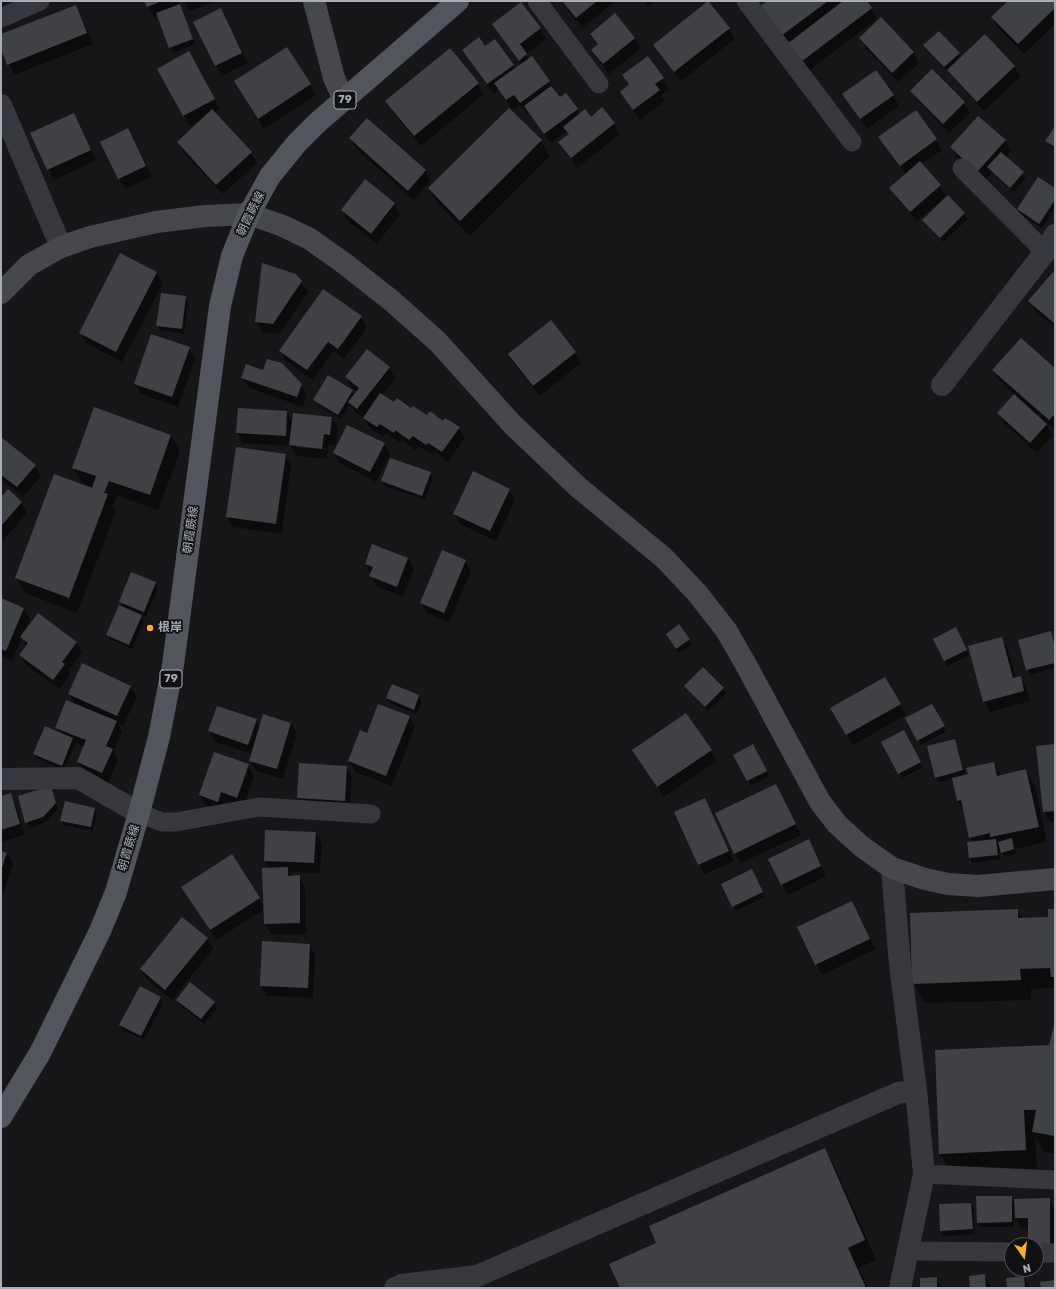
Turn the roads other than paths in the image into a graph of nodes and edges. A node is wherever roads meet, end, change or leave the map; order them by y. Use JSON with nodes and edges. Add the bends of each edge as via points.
{"nodes":[{"id":1,"x":40,"y":1,"type":"edge"},
{"id":2,"x":314,"y":1,"type":"edge"},
{"id":3,"x":458,"y":1,"type":"edge"},
{"id":4,"x":537,"y":1,"type":"edge"},
{"id":5,"x":746,"y":1,"type":"edge"},
{"id":6,"x":1,"y":18,"type":"edge"},
{"id":7,"x":599,"y":84,"type":"dead end"},
{"id":8,"x":344,"y":100,"type":"junction"},
{"id":9,"x":1,"y":105,"type":"edge"},
{"id":10,"x":852,"y":142,"type":"dead end"},
{"id":11,"x":962,"y":168,"type":"dead end"},
{"id":12,"x":248,"y":214,"type":"junction"},
{"id":13,"x":1050,"y":243,"type":"edge"},
{"id":14,"x":60,"y":247,"type":"junction"},
{"id":15,"x":1,"y":293,"type":"edge"},
{"id":16,"x":942,"y":385,"type":"dead end"},
{"id":17,"x":1,"y":779,"type":"edge"},
{"id":18,"x":139,"y":813,"type":"junction"},
{"id":19,"x":371,"y":814,"type":"dead end"},
{"id":20,"x":892,"y":868,"type":"junction"},
{"id":21,"x":1055,"y":879,"type":"edge"},
{"id":22,"x":916,"y":1090,"type":"junction"},
{"id":23,"x":1,"y":1117,"type":"edge"},
{"id":24,"x":924,"y":1174,"type":"junction"},
{"id":25,"x":1055,"y":1180,"type":"edge"},
{"id":26,"x":908,"y":1251,"type":"junction"},
{"id":27,"x":1004,"y":1252,"type":"edge"},
{"id":28,"x":1044,"y":1253,"type":"edge"},
{"id":29,"x":1055,"y":1253,"type":"edge"},
{"id":30,"x":395,"y":1288,"type":"edge"},
{"id":31,"x":900,"y":1288,"type":"edge"}],
"edges":[{"from":1,"to":6,"type":"lane"},
{"from":2,"to":8,"type":"street","via":[[334,78]]},
{"from":3,"to":8,"type":"main road","name":"朝霞蕨線","number":"79"},
{"from":4,"to":7,"type":"lane"},
{"from":5,"to":10,"type":"lane"},
{"from":8,"to":12,"type":"main road","name":"朝霞蕨線","number":"79","via":[[297,143],[270,176]]},
{"from":9,"to":14,"type":"street"},
{"from":11,"to":13,"type":"lane"},
{"from":12,"to":14,"type":"street","via":[[156,222],[90,237]]},
{"from":12,"to":18,"type":"main road","name":"朝霞蕨線","number":"79","via":[[232,256],[220,306],[173,665],[159,737]]},
{"from":12,"to":20,"type":"street","via":[[283,226],[310,240],[392,301],[438,342],[512,424],[555,465],[613,518],[664,558],[697,593],[726,630],[820,802],[861,846]]},
{"from":13,"to":16,"type":"street"},
{"from":14,"to":15,"type":"street","via":[[29,265]]},
{"from":17,"to":18,"type":"street","via":[[78,778]]},
{"from":18,"to":19,"type":"lane","via":[[162,822],[176,822],[259,807]]},
{"from":18,"to":23,"type":"main road","name":"朝霞蕨線","number":"79","via":[[116,892],[100,931],[40,1054]]},
{"from":20,"to":21,"type":"street","via":[[948,884],[978,886]]},
{"from":20,"to":22,"type":"street","via":[[900,965]]},
{"from":22,"to":24,"type":"street"},
{"from":22,"to":30,"type":"street","via":[[898,1093],[477,1276],[400,1285]]},
{"from":24,"to":25,"type":"lane"},
{"from":24,"to":26,"type":"street"},
{"from":26,"to":27,"type":"lane"},
{"from":26,"to":31,"type":"street"},
{"from":28,"to":29,"type":"lane"}]}
